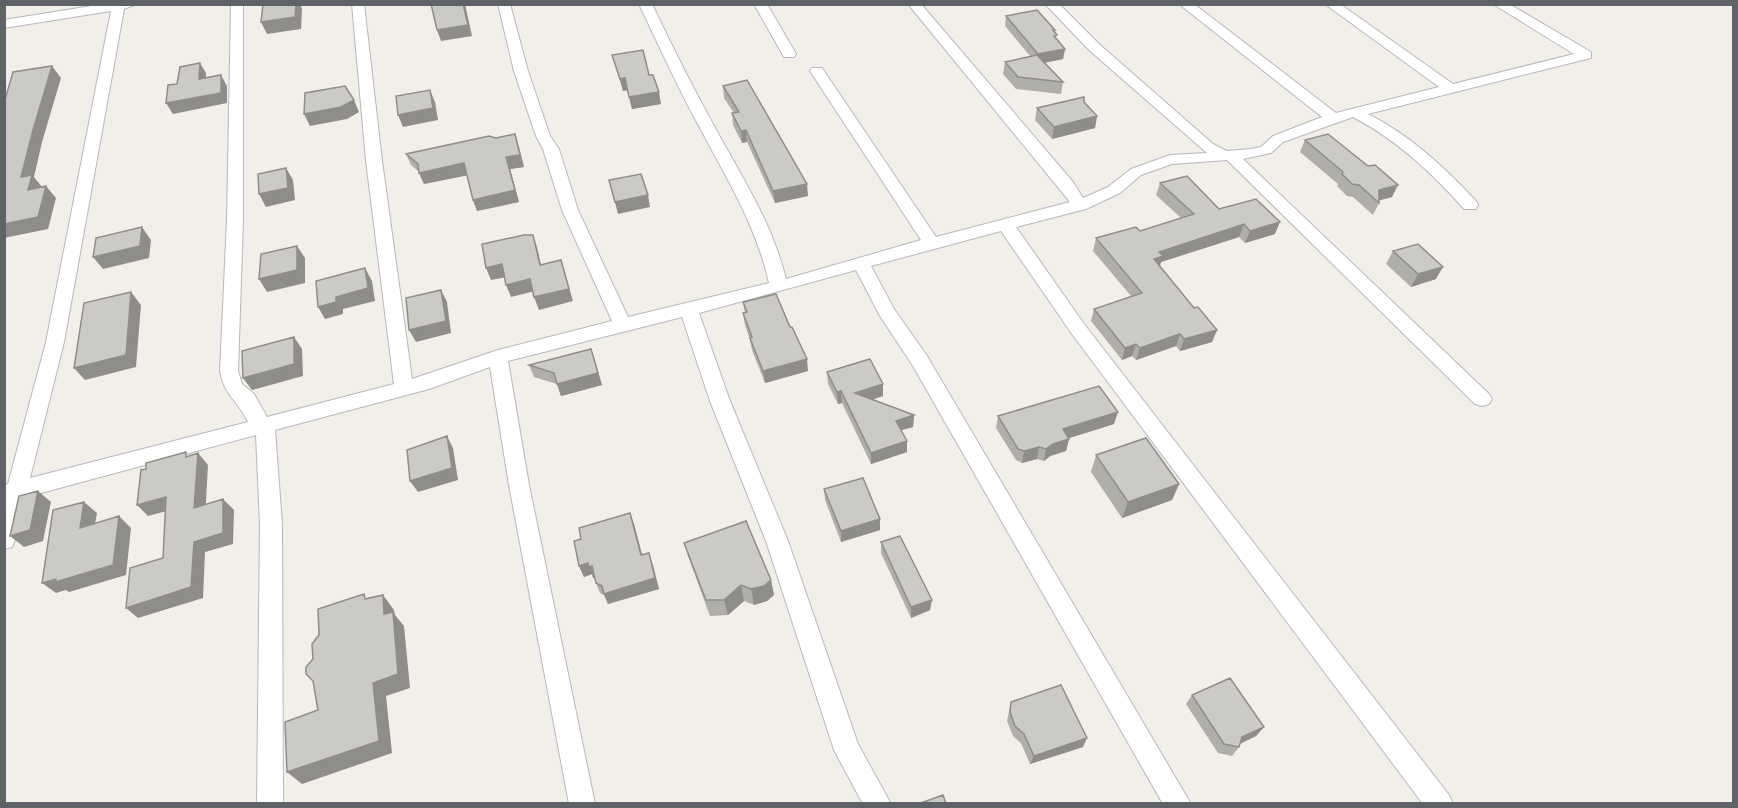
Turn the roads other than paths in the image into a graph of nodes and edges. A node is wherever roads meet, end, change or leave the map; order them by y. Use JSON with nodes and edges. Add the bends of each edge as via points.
{"nodes":[{"id":1,"x":237,"y":4,"type":"edge"},
{"id":2,"x":358,"y":4,"type":"edge"},
{"id":3,"x":504,"y":4,"type":"edge"},
{"id":4,"x":645,"y":4,"type":"edge"},
{"id":5,"x":760,"y":4,"type":"edge"},
{"id":6,"x":914,"y":4,"type":"edge"},
{"id":7,"x":1051,"y":4,"type":"edge"},
{"id":8,"x":1185,"y":4,"type":"edge"},
{"id":9,"x":1331,"y":4,"type":"edge"},
{"id":10,"x":1499,"y":4,"type":"edge"},
{"id":11,"x":123,"y":5,"type":"edge"},
{"id":12,"x":4,"y":24,"type":"edge"},
{"id":13,"x":789,"y":54,"type":"dead end"},
{"id":14,"x":817,"y":71,"type":"dead end"},
{"id":15,"x":1452,"y":90,"type":"junction"},
{"id":16,"x":1356,"y":113,"type":"junction"},
{"id":17,"x":1333,"y":118,"type":"junction"},
{"id":18,"x":1226,"y":156,"type":"junction"},
{"id":19,"x":1080,"y":205,"type":"junction"},
{"id":20,"x":1470,"y":205,"type":"dead end"},
{"id":21,"x":1005,"y":224,"type":"junction"},
{"id":22,"x":932,"y":244,"type":"junction"},
{"id":23,"x":861,"y":262,"type":"junction"},
{"id":24,"x":779,"y":287,"type":"junction"},
{"id":25,"x":689,"y":310,"type":"junction"},
{"id":26,"x":622,"y":325,"type":"junction"},
{"id":27,"x":498,"y":357,"type":"junction"},
{"id":28,"x":404,"y":388,"type":"junction"},
{"id":29,"x":1482,"y":399,"type":"dead end"},
{"id":30,"x":262,"y":424,"type":"junction"},
{"id":31,"x":10,"y":492,"type":"edge"},
{"id":32,"x":4,"y":540,"type":"edge"},
{"id":33,"x":270,"y":804,"type":"edge"},
{"id":34,"x":582,"y":804,"type":"edge"},
{"id":35,"x":878,"y":804,"type":"edge"},
{"id":36,"x":1178,"y":804,"type":"edge"},
{"id":37,"x":1440,"y":804,"type":"edge"}],
"edges":[{"from":1,"to":30,"type":"street","via":[[229,371],[233,388],[247,399]]},
{"from":2,"to":28,"type":"street"},
{"from":3,"to":26,"type":"street","via":[[521,71],[570,210]]},
{"from":4,"to":24,"type":"street","via":[[756,217],[770,248]]},
{"from":5,"to":13,"type":"street"},
{"from":6,"to":19,"type":"street"},
{"from":7,"to":18,"type":"street","via":[[1208,147]]},
{"from":8,"to":17,"type":"street"},
{"from":9,"to":15,"type":"street"},
{"from":10,"to":15,"type":"street","via":[[1586,55]]},
{"from":11,"to":12,"type":"street"},
{"from":11,"to":31,"type":"street","via":[[55,342]]},
{"from":14,"to":22,"type":"street"},
{"from":15,"to":16,"type":"street"},
{"from":16,"to":17,"type":"street"},
{"from":16,"to":20,"type":"street","via":[[1392,131]]},
{"from":17,"to":18,"type":"street","via":[[1278,140],[1266,150]]},
{"from":18,"to":19,"type":"street","via":[[1150,165],[1114,190]]},
{"from":18,"to":29,"type":"street"},
{"from":19,"to":21,"type":"street"},
{"from":21,"to":22,"type":"street"},
{"from":21,"to":37,"type":"street","via":[[1078,329]]},
{"from":22,"to":23,"type":"street"},
{"from":23,"to":24,"type":"street"},
{"from":23,"to":36,"type":"street","via":[[886,312],[920,361]]},
{"from":24,"to":25,"type":"street"},
{"from":25,"to":26,"type":"street"},
{"from":25,"to":35,"type":"street","via":[[720,401],[777,542],[847,750]]},
{"from":26,"to":27,"type":"street"},
{"from":27,"to":28,"type":"street"},
{"from":27,"to":34,"type":"street","via":[[519,485]]},
{"from":28,"to":30,"type":"street"},
{"from":30,"to":31,"type":"street"},
{"from":30,"to":33,"type":"street","via":[[271,524]]},
{"from":31,"to":32,"type":"street"}]}
